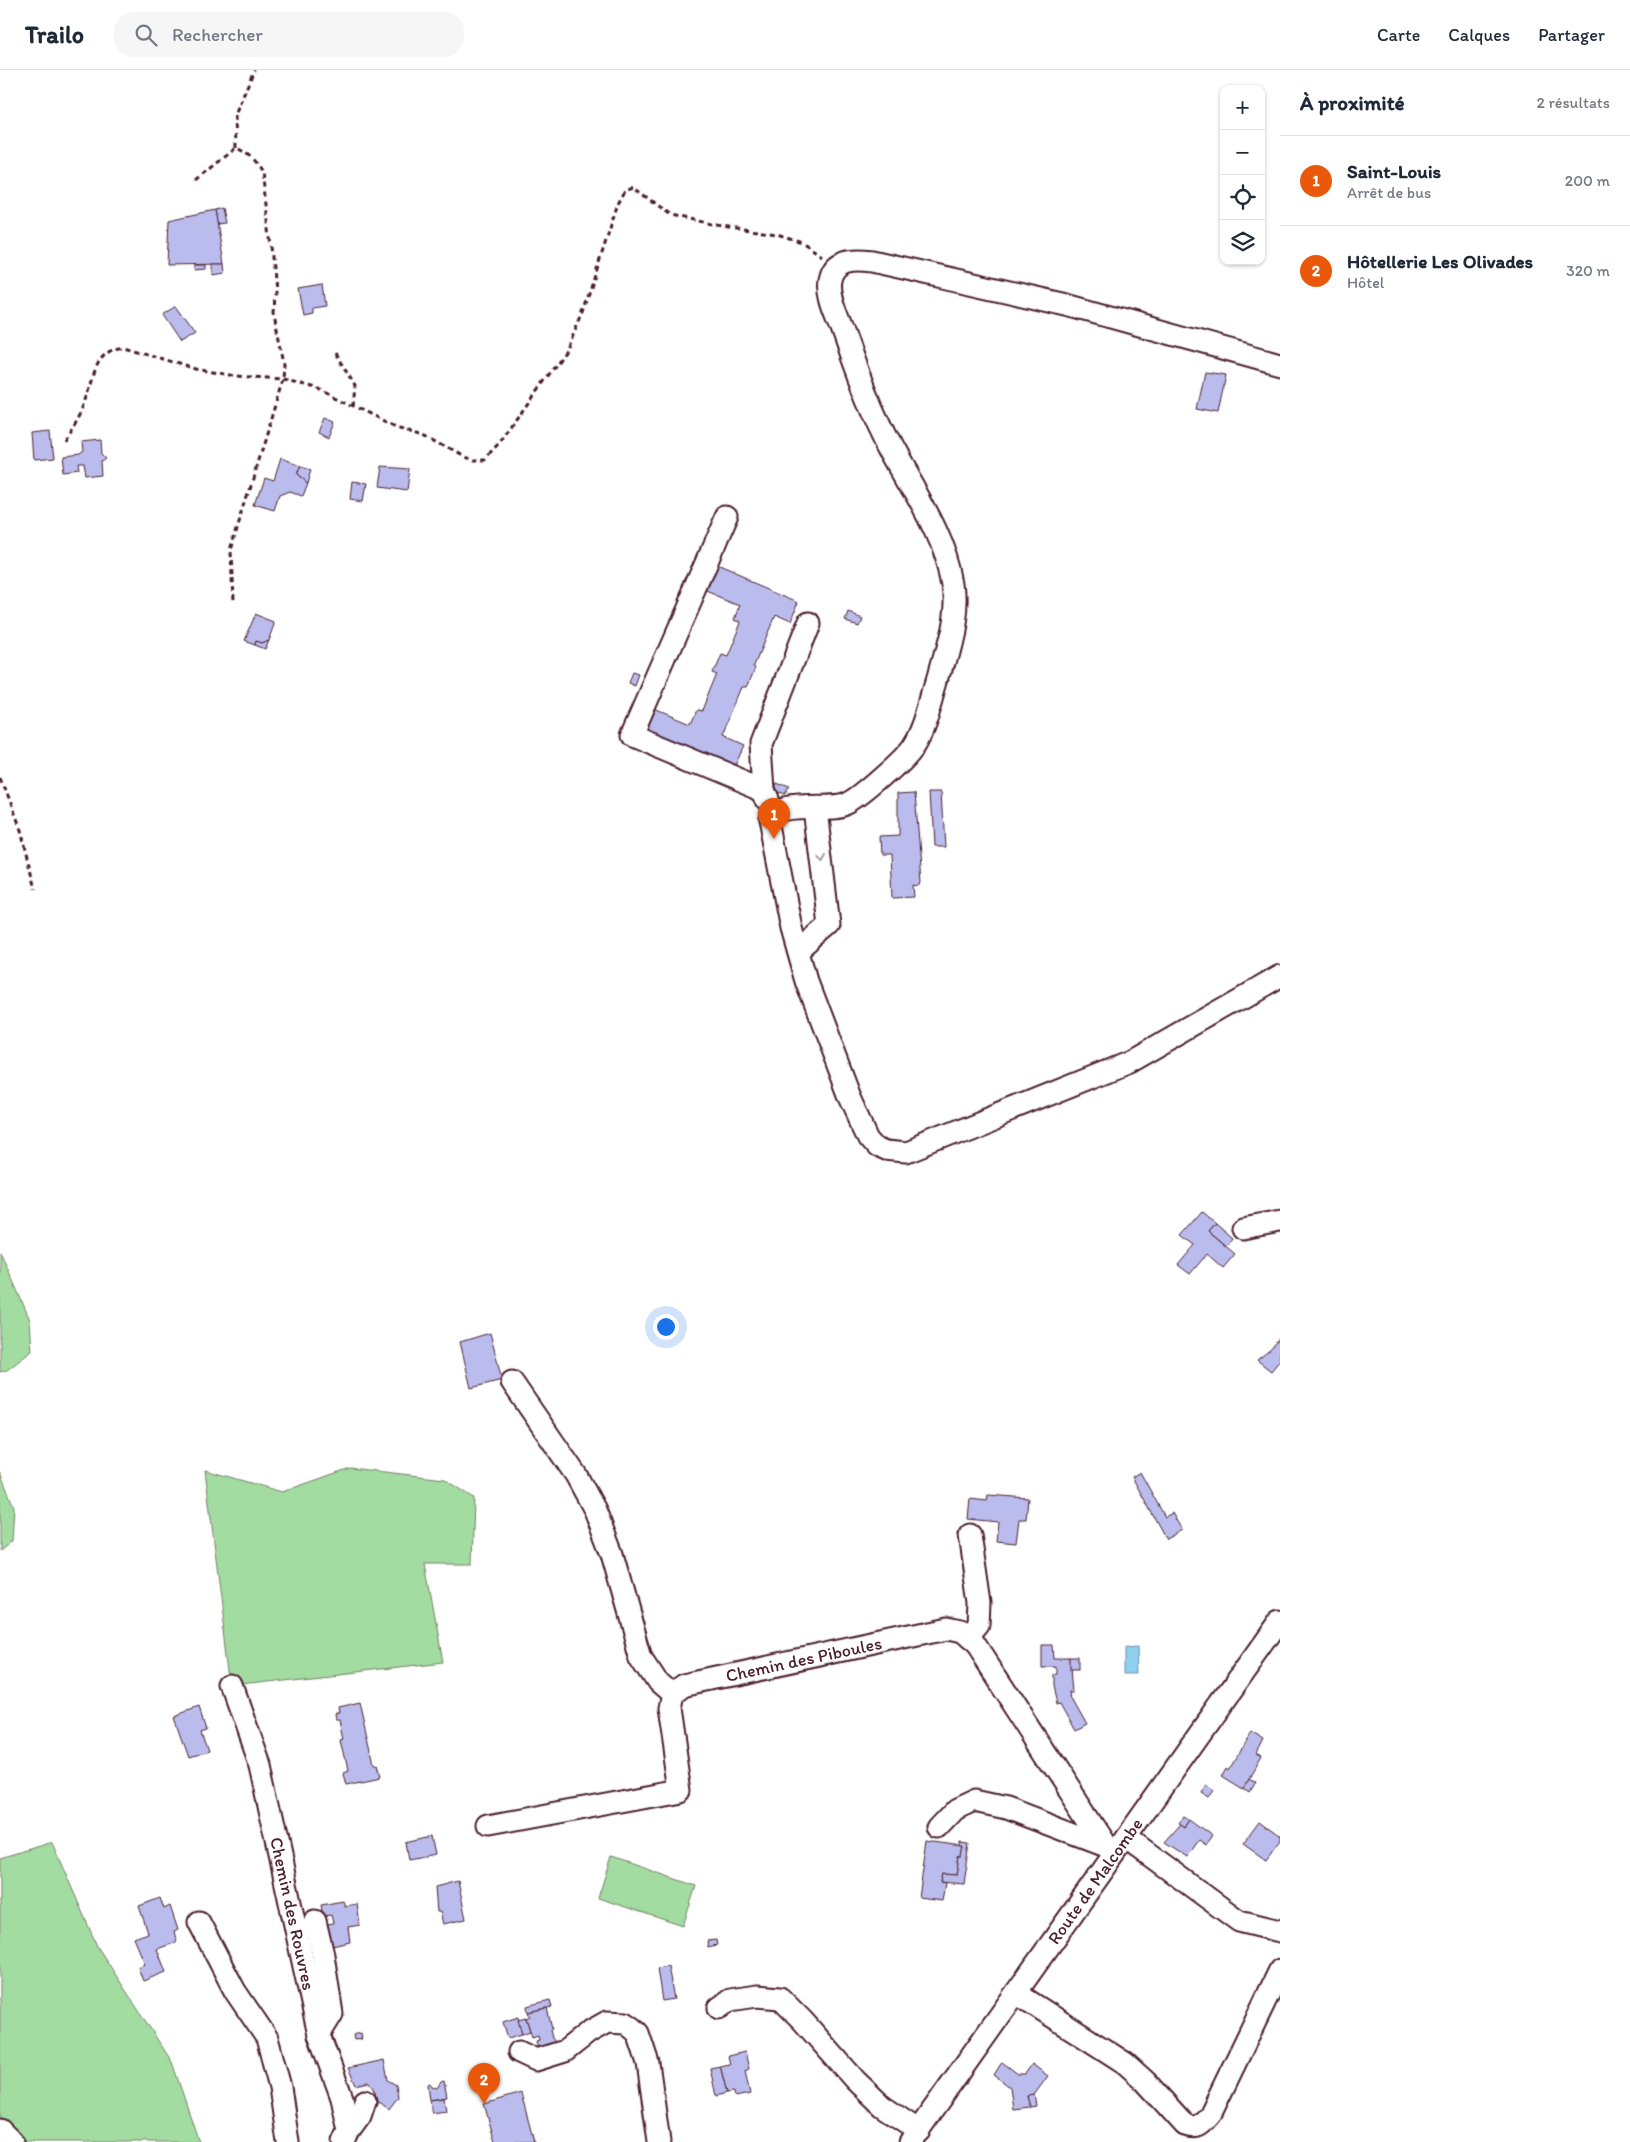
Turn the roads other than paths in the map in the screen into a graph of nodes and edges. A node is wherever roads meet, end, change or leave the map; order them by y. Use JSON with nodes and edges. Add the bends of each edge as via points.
{"nodes":[{"id":1,"x":1280,"y":364,"type":"edge"},
{"id":2,"x":727,"y":517,"type":"dead end"},
{"id":3,"x":808,"y":623,"type":"dead end"},
{"id":4,"x":764,"y":790,"type":"junction"},
{"id":5,"x":815,"y":808,"type":"junction"},
{"id":6,"x":774,"y":813,"type":"junction"},
{"id":7,"x":798,"y":952,"type":"junction"},
{"id":8,"x":1280,"y":976,"type":"edge"},
{"id":9,"x":1280,"y":1221,"type":"edge"},
{"id":10,"x":1243,"y":1228,"type":"dead end"},
{"id":11,"x":512,"y":1382,"type":"dead end"},
{"id":12,"x":970,"y":1535,"type":"dead end"},
{"id":13,"x":1280,"y":1621,"type":"edge"},
{"id":14,"x":968,"y":1639,"type":"junction"},
{"id":15,"x":232,"y":1686,"type":"dead end"},
{"id":16,"x":672,"y":1694,"type":"junction"},
{"id":17,"x":488,"y":1826,"type":"dead end"},
{"id":18,"x":940,"y":1827,"type":"dead end"},
{"id":19,"x":1116,"y":1846,"type":"junction"},
{"id":20,"x":315,"y":1921,"type":"dead end"},
{"id":21,"x":199,"y":1922,"type":"dead end"},
{"id":22,"x":1280,"y":1931,"type":"edge"},
{"id":23,"x":1280,"y":1970,"type":"edge"},
{"id":24,"x":1016,"y":1993,"type":"junction"},
{"id":25,"x":719,"y":2008,"type":"dead end"},
{"id":26,"x":319,"y":2035,"type":"junction"},
{"id":27,"x":519,"y":2052,"type":"dead end"},
{"id":28,"x":365,"y":2101,"type":"dead end"},
{"id":29,"x":0,"y":2130,"type":"edge"},
{"id":30,"x":346,"y":2136,"type":"edge"},
{"id":31,"x":914,"y":2136,"type":"edge"},
{"id":32,"x":12,"y":2142,"type":"edge"},
{"id":33,"x":288,"y":2142,"type":"edge"},
{"id":34,"x":659,"y":2142,"type":"edge"}],
"edges":[{"from":1,"to":5,"type":"street","via":[[1067,305],[872,261],[844,261],[835,268],[830,281],[832,300],[864,389],[932,521],[948,561],[955,604],[925,724],[914,746],[896,765],[847,804]]},
{"from":2,"to":4,"type":"street","via":[[632,736]]},
{"from":3,"to":4,"type":"street","via":[[761,744]]},
{"from":4,"to":6,"type":"street"},
{"from":5,"to":6,"type":"street","via":[[783,809]]},
{"from":5,"to":7,"type":"street","one_way":true,"via":[[829,925]]},
{"from":6,"to":7,"type":"street","via":[[770,821]]},
{"from":7,"to":8,"type":"street","via":[[850,1097],[868,1136],[877,1146],[896,1152],[906,1152],[1130,1062]]},
{"from":9,"to":10,"type":"street"},
{"from":11,"to":16,"type":"street","via":[[576,1476],[595,1510],[612,1554],[642,1656],[658,1682]]},
{"from":12,"to":14,"type":"street","via":[[980,1603],[979,1626]]},
{"from":13,"to":19,"type":"street","name":"Route de Malcombe"},
{"from":14,"to":16,"type":"street","name":"Chemin des Piboules","via":[[960,1632],[946,1629],[684,1685]]},
{"from":14,"to":19,"type":"street","name":"Chemin des Piboules"},
{"from":15,"to":26,"type":"street","name":"Chemin des Rouvres","via":[[260,1765]]},
{"from":16,"to":17,"type":"street","via":[[669,1708],[681,1790]]},
{"from":18,"to":19,"type":"street","via":[[955,1810],[974,1801],[1006,1808]]},
{"from":19,"to":22,"type":"street","via":[[1239,1921]]},
{"from":19,"to":24,"type":"street","name":"Route de Malcombe"},
{"from":20,"to":26,"type":"street","via":[[332,2014]]},
{"from":21,"to":33,"type":"street","via":[[235,1990],[267,2038],[280,2087]]},
{"from":23,"to":24,"type":"street","via":[[1210,2115],[1201,2126],[1193,2128],[1185,2125],[1125,2063]]},
{"from":24,"to":31,"type":"street","name":"Route de Malcombe"},
{"from":25,"to":31,"type":"street","via":[[730,2000],[758,1996],[780,1998],[855,2080]]},
{"from":26,"to":30,"type":"street","name":"Chemin des Rouvres","via":[[342,2098]]},
{"from":27,"to":34,"type":"street","via":[[536,2060],[565,2050],[607,2022],[626,2023],[638,2034],[648,2063]]},
{"from":28,"to":30,"type":"street","via":[[360,2116]]},
{"from":29,"to":32,"type":"street"}]}
